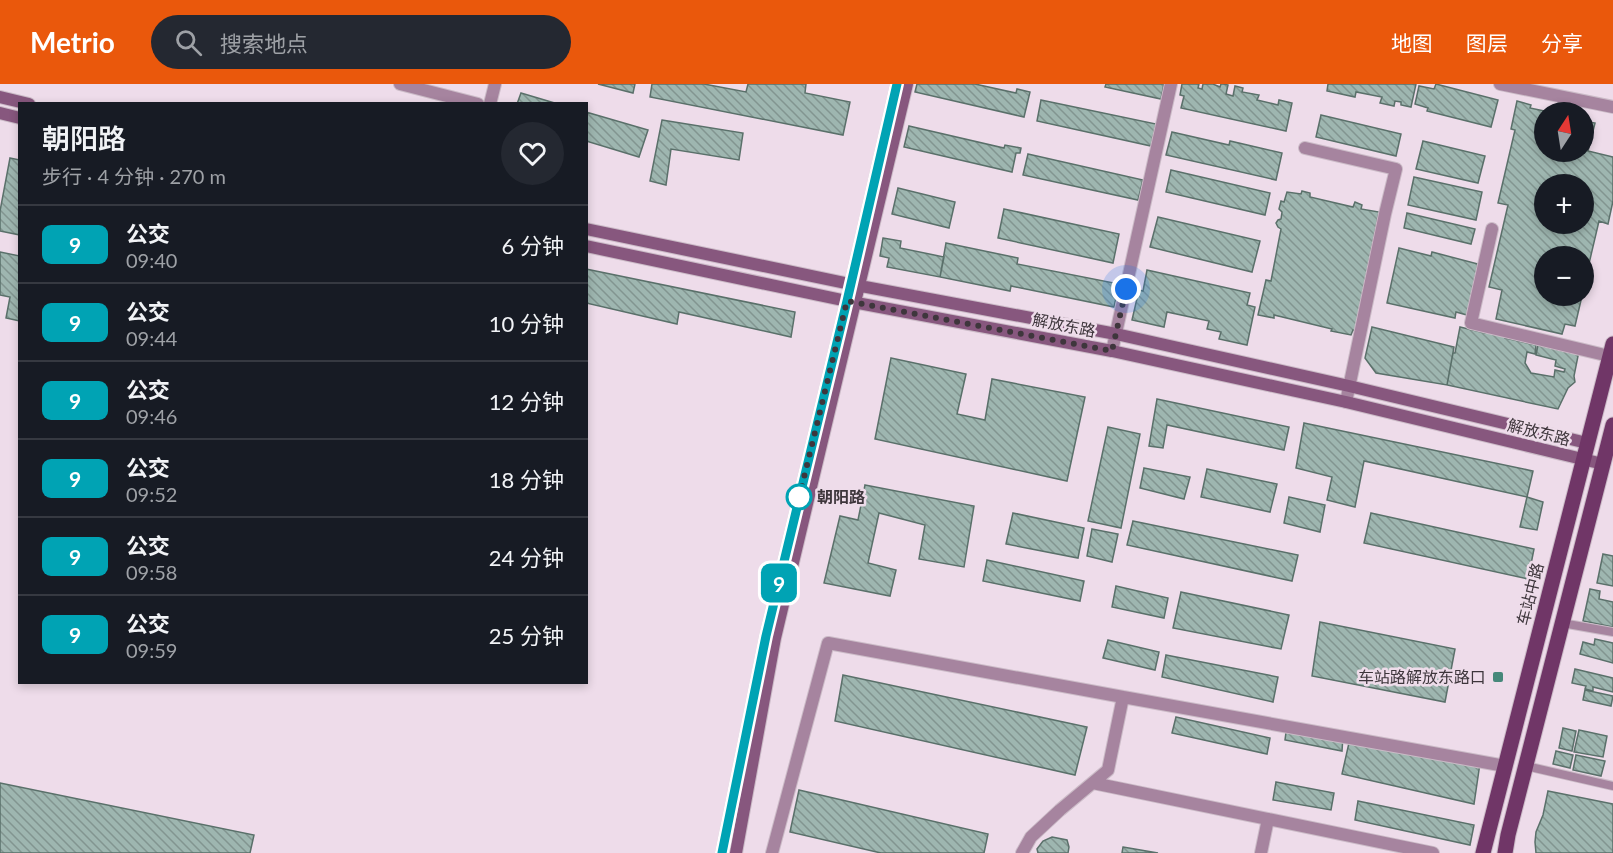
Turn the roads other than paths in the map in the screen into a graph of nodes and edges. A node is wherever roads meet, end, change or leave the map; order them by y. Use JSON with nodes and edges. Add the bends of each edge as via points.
{"nodes":[{"id":1,"x":400,"y":84,"type":"edge"},
{"id":2,"x":495,"y":84,"type":"edge"},
{"id":3,"x":897,"y":84,"type":"edge"},
{"id":4,"x":907,"y":84,"type":"edge"},
{"id":5,"x":1171,"y":84,"type":"edge"},
{"id":6,"x":1500,"y":84,"type":"edge"},
{"id":7,"x":0,"y":97,"type":"edge"},
{"id":8,"x":21,"y":102,"type":"edge"},
{"id":9,"x":470,"y":102,"type":"edge"},
{"id":10,"x":490,"y":102,"type":"edge"},
{"id":11,"x":1613,"y":107,"type":"edge"},
{"id":12,"x":0,"y":113,"type":"edge"},
{"id":13,"x":18,"y":117,"type":"edge"},
{"id":14,"x":1305,"y":148,"type":"dead end"},
{"id":15,"x":1492,"y":228,"type":"dead end"},
{"id":16,"x":588,"y":229,"type":"edge"},
{"id":17,"x":588,"y":246,"type":"edge"},
{"id":18,"x":854,"y":285,"type":"junction"},
{"id":19,"x":851,"y":301,"type":"junction"},
{"id":20,"x":1116,"y":334,"type":"junction"},
{"id":21,"x":1611,"y":350,"type":"edge"},
{"id":22,"x":1112,"y":351,"type":"junction"},
{"id":23,"x":1349,"y":386,"type":"junction"},
{"id":24,"x":1346,"y":402,"type":"junction"},
{"id":25,"x":1613,"y":425,"type":"edge"},
{"id":26,"x":1587,"y":443,"type":"junction"},
{"id":27,"x":1583,"y":459,"type":"junction"},
{"id":28,"x":1608,"y":465,"type":"edge"},
{"id":29,"x":1562,"y":623,"type":"junction"},
{"id":30,"x":1613,"y":632,"type":"edge"},
{"id":31,"x":1123,"y":698,"type":"junction"},
{"id":32,"x":1505,"y":766,"type":"junction"},
{"id":33,"x":1526,"y":766,"type":"junction"},
{"id":34,"x":1093,"y":783,"type":"junction"},
{"id":35,"x":1613,"y":786,"type":"edge"},
{"id":36,"x":1268,"y":819,"type":"junction"},
{"id":37,"x":722,"y":853,"type":"edge"},
{"id":38,"x":736,"y":853,"type":"edge"},
{"id":39,"x":772,"y":853,"type":"edge"},
{"id":40,"x":1022,"y":853,"type":"edge"},
{"id":41,"x":1261,"y":853,"type":"edge"},
{"id":42,"x":1433,"y":853,"type":"edge"},
{"id":43,"x":1483,"y":853,"type":"edge"},
{"id":44,"x":1505,"y":853,"type":"edge"}],
"edges":[{"from":1,"to":9,"type":"street"},
{"from":2,"to":10,"type":"street"},
{"from":3,"to":18,"type":"main road"},
{"from":4,"to":18,"type":"main road"},
{"from":5,"to":20,"type":"street"},
{"from":6,"to":11,"type":"street"},
{"from":7,"to":8,"type":"main road"},
{"from":12,"to":13,"type":"main road"},
{"from":14,"to":23,"type":"street","via":[[1396,169]]},
{"from":15,"to":21,"type":"street","via":[[1471,323]]},
{"from":16,"to":18,"type":"main road","name":"解放东路"},
{"from":17,"to":19,"type":"main road","name":"解放东路"},
{"from":18,"to":19,"type":"main road"},
{"from":18,"to":20,"type":"main road","name":"解放东路"},
{"from":19,"to":22,"type":"main road","name":"解放东路"},
{"from":19,"to":37,"type":"main road","via":[[766,636]]},
{"from":19,"to":38,"type":"main road","via":[[775,638]]},
{"from":20,"to":22,"type":"street"},
{"from":20,"to":23,"type":"main road","name":"解放东路"},
{"from":21,"to":26,"type":"main road","name":"车站中路"},
{"from":22,"to":24,"type":"main road","name":"解放东路"},
{"from":23,"to":24,"type":"street"},
{"from":23,"to":26,"type":"main road","name":"解放东路"},
{"from":24,"to":27,"type":"main road","name":"解放东路"},
{"from":25,"to":28,"type":"main road"},
{"from":26,"to":27,"type":"main road","name":"车站中路"},
{"from":27,"to":28,"type":"main road","name":"解放东路"},
{"from":27,"to":32,"type":"main road","name":"车站中路"},
{"from":28,"to":29,"type":"main road"},
{"from":29,"to":30,"type":"lane"},
{"from":29,"to":33,"type":"main road"},
{"from":31,"to":32,"type":"street"},
{"from":31,"to":34,"type":"street","via":[[1108,770]]},
{"from":31,"to":39,"type":"street","via":[[828,643]]},
{"from":32,"to":43,"type":"main road","name":"车站中路"},
{"from":33,"to":35,"type":"lane"},
{"from":33,"to":44,"type":"main road"},
{"from":34,"to":36,"type":"street"},
{"from":34,"to":40,"type":"street","via":[[1031,837]]},
{"from":36,"to":41,"type":"street"},
{"from":36,"to":42,"type":"street"}]}
